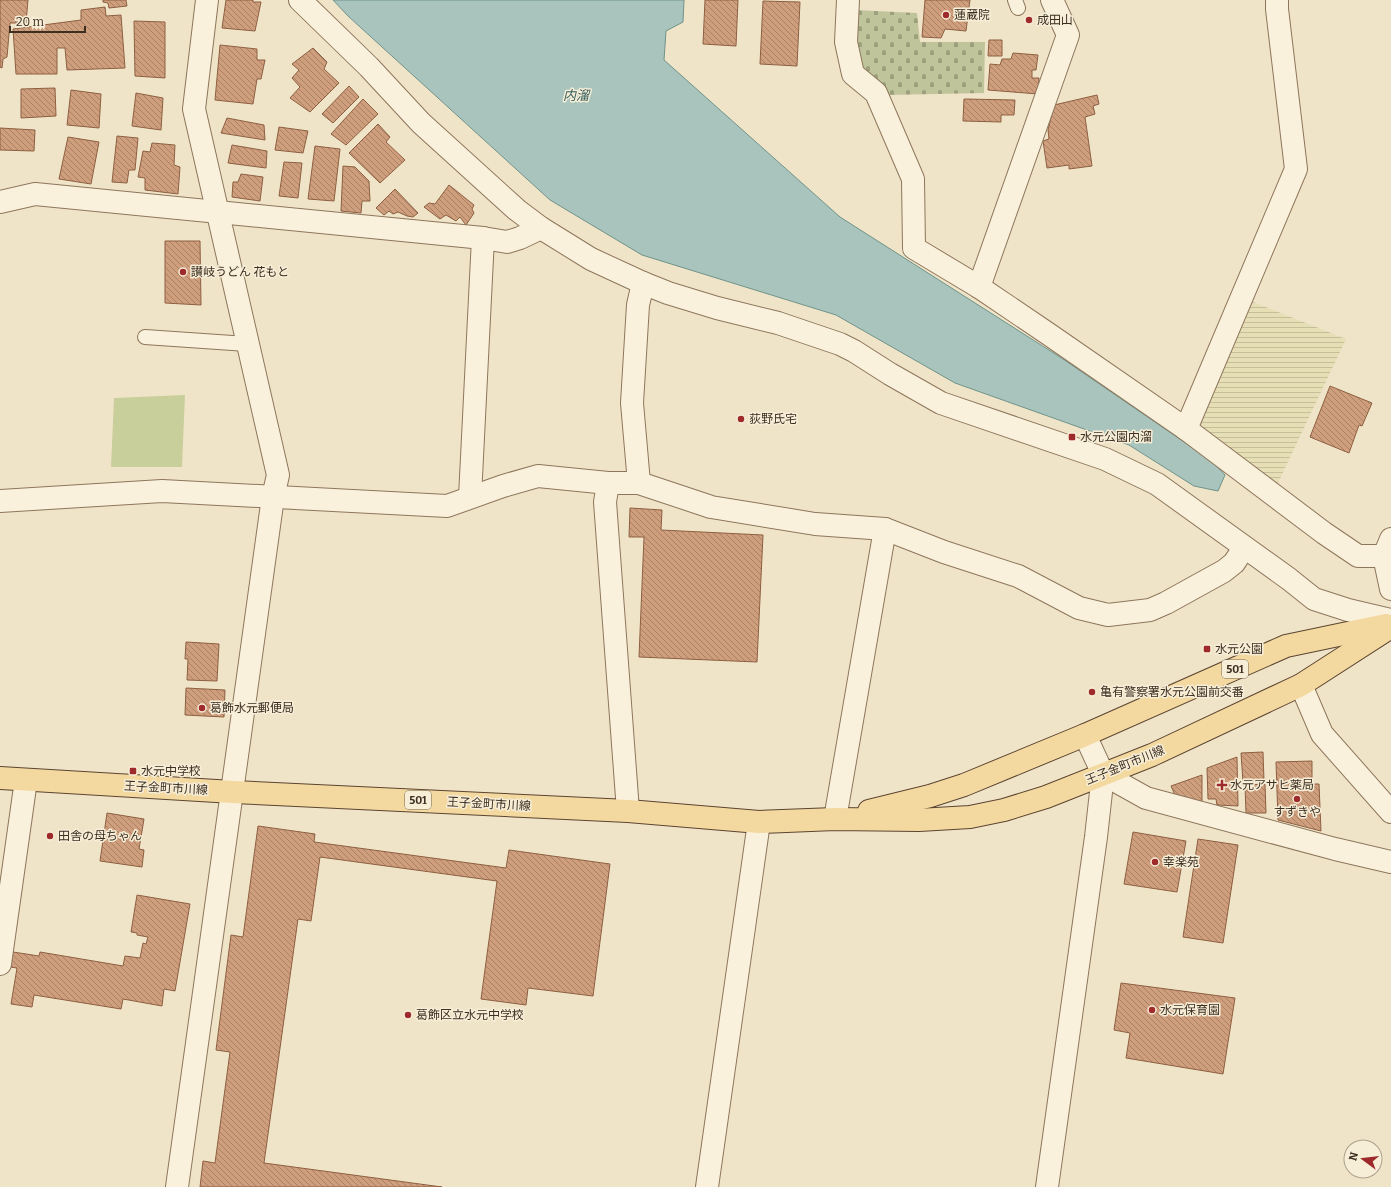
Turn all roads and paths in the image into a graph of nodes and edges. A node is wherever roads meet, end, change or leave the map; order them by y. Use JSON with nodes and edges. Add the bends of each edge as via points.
{"nodes":[{"id":1,"x":207,"y":0,"type":"edge"},
{"id":2,"x":300,"y":0,"type":"edge"},
{"id":3,"x":848,"y":0,"type":"edge"},
{"id":4,"x":1052,"y":0,"type":"edge"},
{"id":5,"x":1277,"y":0,"type":"edge"},
{"id":6,"x":0,"y":202,"type":"edge"},
{"id":7,"x":219,"y":213,"type":"junction"},
{"id":8,"x":541,"y":228,"type":"junction"},
{"id":9,"x":483,"y":238,"type":"junction"},
{"id":10,"x":644,"y":283,"type":"junction"},
{"id":11,"x":979,"y":287,"type":"junction"},
{"id":12,"x":145,"y":337,"type":"dead end"},
{"id":13,"x":247,"y":344,"type":"junction"},
{"id":14,"x":1186,"y":429,"type":"junction"},
{"id":15,"x":608,"y":483,"type":"junction"},
{"id":16,"x":639,"y":483,"type":"junction"},
{"id":17,"x":273,"y":497,"type":"junction"},
{"id":18,"x":470,"y":497,"type":"junction"},
{"id":19,"x":0,"y":502,"type":"edge"},
{"id":20,"x":885,"y":529,"type":"junction"},
{"id":21,"x":1244,"y":548,"type":"junction"},
{"id":22,"x":1387,"y":548,"type":"edge"},
{"id":23,"x":1391,"y":589,"type":"edge"},
{"id":24,"x":1391,"y":620,"type":"edge"},
{"id":25,"x":1391,"y":624,"type":"edge"},
{"id":26,"x":1391,"y":627,"type":"edge"},
{"id":27,"x":1301,"y":685,"type":"junction"},
{"id":28,"x":1085,"y":735,"type":"junction"},
{"id":29,"x":1103,"y":774,"type":"junction"},
{"id":30,"x":0,"y":778,"type":"edge"},
{"id":31,"x":26,"y":780,"type":"junction"},
{"id":32,"x":233,"y":792,"type":"junction"},
{"id":33,"x":628,"y":811,"type":"junction"},
{"id":34,"x":1391,"y":812,"type":"edge"},
{"id":35,"x":835,"y":819,"type":"junction"},
{"id":36,"x":759,"y":822,"type":"junction"},
{"id":37,"x":1391,"y":862,"type":"edge"},
{"id":38,"x":0,"y":964,"type":"edge"},
{"id":39,"x":177,"y":1187,"type":"edge"},
{"id":40,"x":707,"y":1187,"type":"edge"},
{"id":41,"x":1047,"y":1187,"type":"edge"}],
"edges":[{"from":1,"to":7,"type":"street","via":[[194,109]]},
{"from":2,"to":8,"type":"street","via":[[370,67],[421,123],[517,210]]},
{"from":3,"to":11,"type":"street","via":[[846,42],[852,74],[876,93],[913,178],[914,248]]},
{"from":4,"to":11,"type":"street","via":[[1068,35]]},
{"from":5,"to":14,"type":"street","via":[[1296,169]]},
{"from":6,"to":7,"type":"street","via":[[35,194]]},
{"from":7,"to":9,"type":"street"},
{"from":7,"to":13,"type":"street"},
{"from":8,"to":9,"type":"street","via":[[507,242]]},
{"from":8,"to":10,"type":"street","via":[[591,259]]},
{"from":9,"to":18,"type":"street"},
{"from":10,"to":16,"type":"street","via":[[638,305],[632,403]]},
{"from":10,"to":21,"type":"street","via":[[668,293],[778,323],[840,344],[941,403],[1105,458],[1157,484]]},
{"from":11,"to":14,"type":"street"},
{"from":12,"to":13,"type":"lane"},
{"from":13,"to":17,"type":"street","via":[[278,475]]},
{"from":14,"to":22,"type":"street","via":[[1358,556]]},
{"from":15,"to":16,"type":"street"},
{"from":15,"to":18,"type":"street","via":[[538,476]]},
{"from":15,"to":33,"type":"street","via":[[605,502]]},
{"from":16,"to":20,"type":"street","via":[[711,507],[815,524]]},
{"from":17,"to":18,"type":"street","via":[[447,506]]},
{"from":17,"to":19,"type":"street","via":[[162,491]]},
{"from":17,"to":32,"type":"street"},
{"from":20,"to":21,"type":"street","via":[[944,552],[1018,576],[1079,608],[1108,615],[1150,610],[1166,603],[1224,571],[1234,563]]},
{"from":20,"to":35,"type":"street"},
{"from":21,"to":24,"type":"street","via":[[1314,599]]},
{"from":22,"to":23,"type":"street"},
{"from":25,"to":28,"type":"main road","name":"王子金町市川線","number":"501","via":[[1286,646]]},
{"from":26,"to":27,"type":"main road","name":"王子金町市川線","number":"501"},
{"from":27,"to":29,"type":"main road","name":"王子金町市川線","number":"501","via":[[1152,755]]},
{"from":27,"to":34,"type":"street","via":[[1322,734]]},
{"from":28,"to":29,"type":"street"},
{"from":28,"to":35,"type":"main road","name":"王子金町市川線","number":"501","via":[[964,785]]},
{"from":29,"to":35,"type":"main road","name":"王子金町市川線","number":"501","via":[[1046,797],[970,817],[919,820]]},
{"from":29,"to":37,"type":"street","via":[[1146,798]]},
{"from":29,"to":41,"type":"street"},
{"from":30,"to":31,"type":"main road","name":"王子金町市川線","number":"501"},
{"from":31,"to":32,"type":"main road","name":"王子金町市川線","number":"501"},
{"from":31,"to":38,"type":"street"},
{"from":32,"to":33,"type":"main road","name":"王子金町市川線","number":"501"},
{"from":32,"to":39,"type":"street"},
{"from":33,"to":36,"type":"main road","name":"王子金町市川線","number":"501"},
{"from":35,"to":36,"type":"main road","name":"王子金町市川線","number":"501"},
{"from":36,"to":40,"type":"street"}]}
